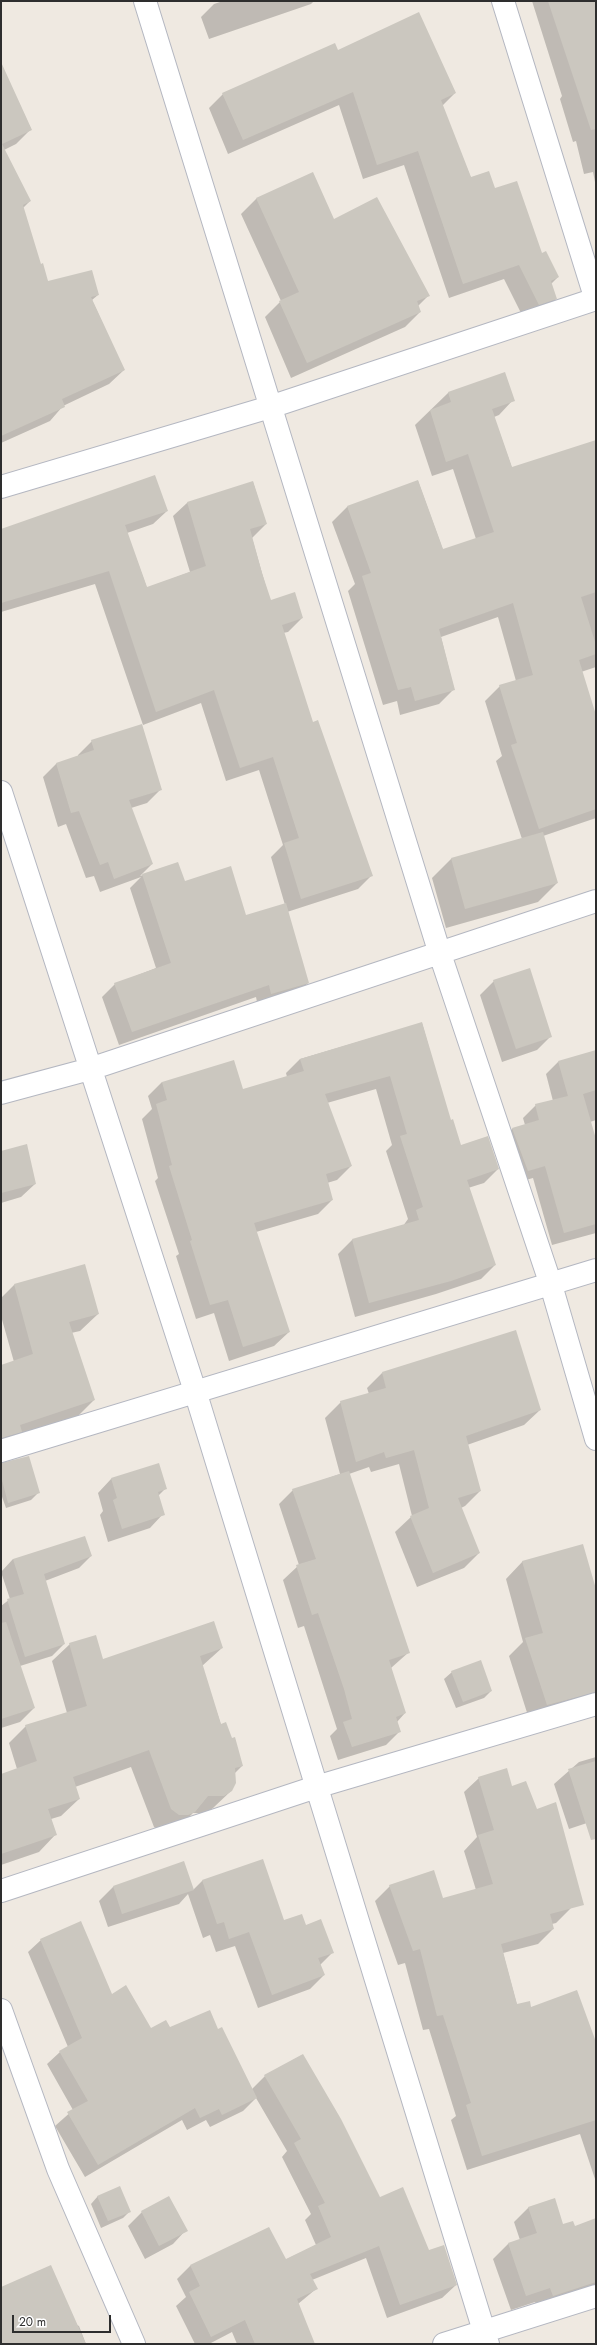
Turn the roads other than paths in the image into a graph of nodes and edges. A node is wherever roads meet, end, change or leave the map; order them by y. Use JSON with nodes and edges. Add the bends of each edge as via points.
{"nodes":[{"id":1,"x":145,"y":1,"type":"edge"},
{"id":2,"x":503,"y":1,"type":"edge"},
{"id":3,"x":596,"y":299,"type":"edge"},
{"id":4,"x":270,"y":407,"type":"junction"},
{"id":5,"x":1,"y":487,"type":"edge"},
{"id":6,"x":1,"y":792,"type":"edge"},
{"id":7,"x":596,"y":901,"type":"edge"},
{"id":8,"x":440,"y":954,"type":"junction"},
{"id":9,"x":90,"y":1069,"type":"junction"},
{"id":10,"x":1,"y":1093,"type":"edge"},
{"id":11,"x":596,"y":1270,"type":"edge"},
{"id":12,"x":551,"y":1285,"type":"junction"},
{"id":13,"x":195,"y":1391,"type":"junction"},
{"id":14,"x":596,"y":1439,"type":"edge"},
{"id":15,"x":1,"y":1451,"type":"edge"},
{"id":16,"x":596,"y":1704,"type":"edge"},
{"id":17,"x":316,"y":1787,"type":"junction"},
{"id":18,"x":1,"y":1891,"type":"edge"},
{"id":19,"x":1,"y":2010,"type":"edge"},
{"id":20,"x":596,"y":2296,"type":"edge"},
{"id":21,"x":486,"y":2337,"type":"edge"},
{"id":22,"x":134,"y":2344,"type":"edge"},
{"id":23,"x":444,"y":2344,"type":"edge"}],
"edges":[{"from":1,"to":4,"type":"street"},
{"from":2,"to":3,"type":"street"},
{"from":3,"to":4,"type":"street"},
{"from":4,"to":5,"type":"street"},
{"from":4,"to":8,"type":"street"},
{"from":6,"to":9,"type":"street"},
{"from":7,"to":8,"type":"street"},
{"from":8,"to":9,"type":"street"},
{"from":8,"to":12,"type":"street"},
{"from":9,"to":10,"type":"street"},
{"from":9,"to":13,"type":"street"},
{"from":11,"to":12,"type":"street"},
{"from":12,"to":13,"type":"street"},
{"from":12,"to":14,"type":"street"},
{"from":13,"to":15,"type":"street"},
{"from":13,"to":17,"type":"street"},
{"from":16,"to":17,"type":"street"},
{"from":17,"to":18,"type":"street"},
{"from":17,"to":21,"type":"street"},
{"from":19,"to":22,"type":"street","via":[[58,2169]]},
{"from":20,"to":21,"type":"street"},
{"from":21,"to":23,"type":"street"}]}
